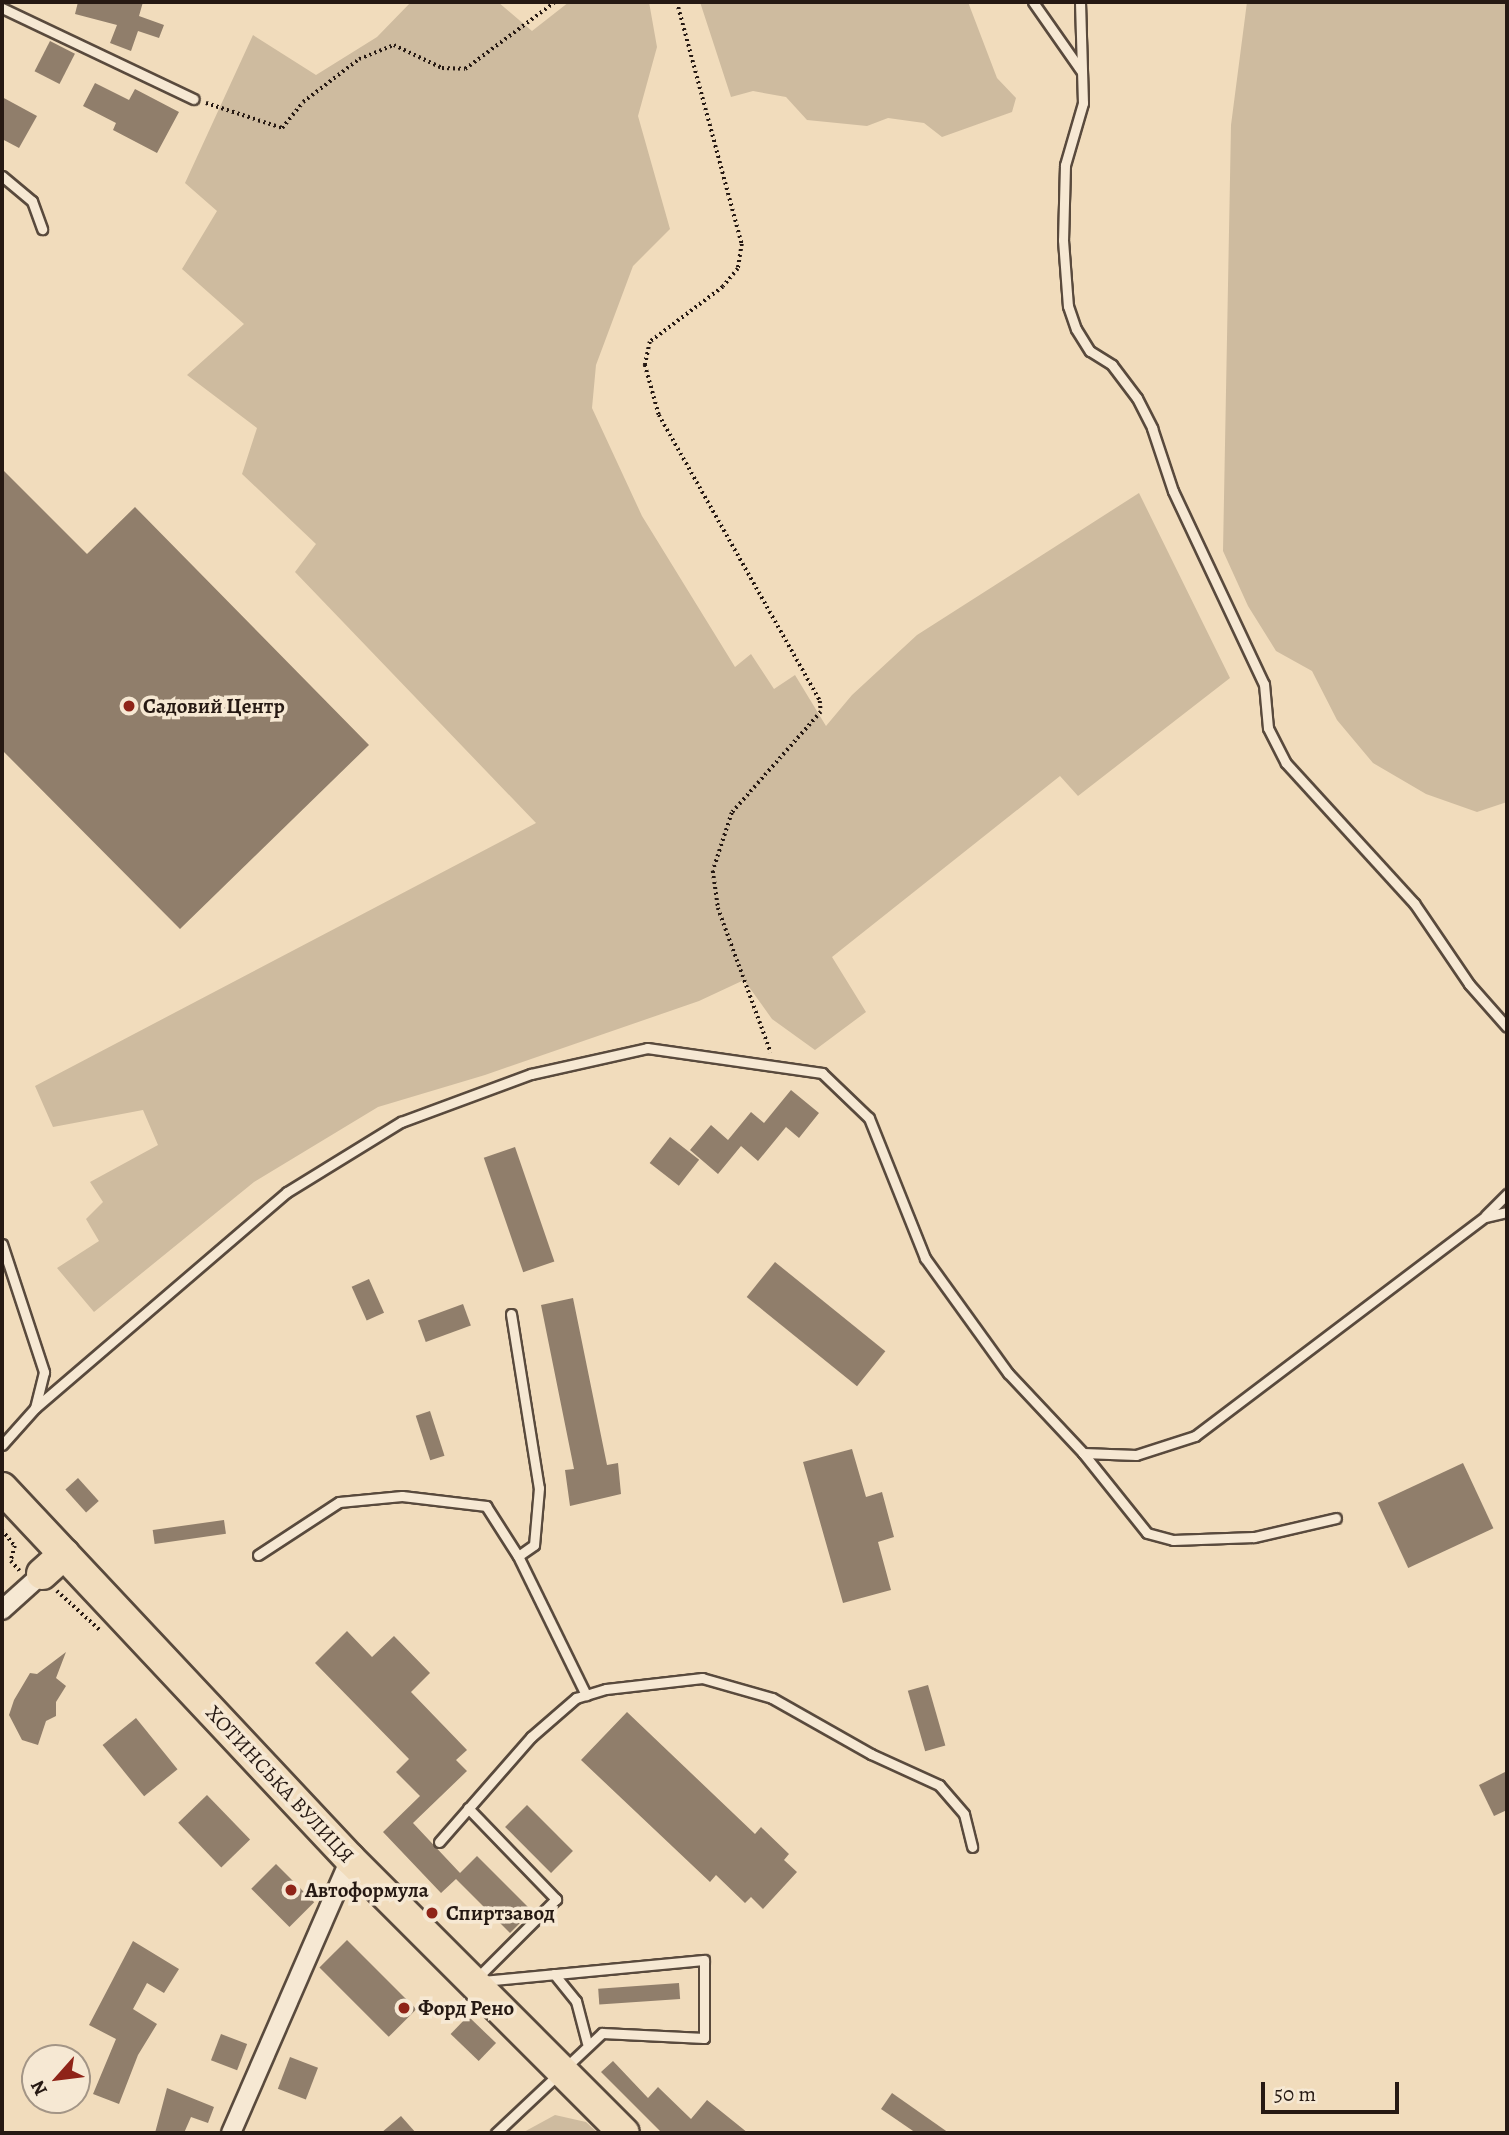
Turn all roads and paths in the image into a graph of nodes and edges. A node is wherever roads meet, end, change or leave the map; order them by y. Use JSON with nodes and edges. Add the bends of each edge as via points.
{"nodes":[{"id":1,"x":555,"y":2,"type":"edge"},
{"id":2,"x":677,"y":2,"type":"edge"},
{"id":3,"x":1033,"y":2,"type":"edge"},
{"id":4,"x":1080,"y":2,"type":"edge"},
{"id":5,"x":2,"y":8,"type":"edge"},
{"id":6,"x":1084,"y":76,"type":"junction"},
{"id":7,"x":194,"y":99,"type":"joint"},
{"id":8,"x":2,"y":176,"type":"edge"},
{"id":9,"x":42,"y":229,"type":"dead end"},
{"id":10,"x":1507,"y":1027,"type":"edge"},
{"id":11,"x":775,"y":1065,"type":"junction"},
{"id":12,"x":1507,"y":1194,"type":"edge"},
{"id":13,"x":1507,"y":1212,"type":"edge"},
{"id":14,"x":1485,"y":1217,"type":"junction"},
{"id":15,"x":2,"y":1244,"type":"edge"},
{"id":16,"x":511,"y":1314,"type":"dead end"},
{"id":17,"x":35,"y":1408,"type":"junction"},
{"id":18,"x":2,"y":1446,"type":"edge"},
{"id":19,"x":1083,"y":1453,"type":"junction"},
{"id":20,"x":2,"y":1488,"type":"edge"},
{"id":21,"x":1336,"y":1518,"type":"dead end"},
{"id":22,"x":64,"y":1554,"type":"junction"},
{"id":23,"x":258,"y":1555,"type":"dead end"},
{"id":24,"x":518,"y":1556,"type":"junction"},
{"id":25,"x":42,"y":1574,"type":"joint"},
{"id":26,"x":2,"y":1610,"type":"edge"},
{"id":27,"x":586,"y":1695,"type":"junction"},
{"id":28,"x":468,"y":1808,"type":"junction"},
{"id":29,"x":439,"y":1842,"type":"dead end"},
{"id":30,"x":972,"y":1847,"type":"dead end"},
{"id":31,"x":350,"y":1859,"type":"junction"},
{"id":32,"x":554,"y":1974,"type":"junction"},
{"id":33,"x":474,"y":1981,"type":"junction"},
{"id":34,"x":587,"y":2043,"type":"junction"},
{"id":35,"x":561,"y":2071,"type":"junction"},
{"id":36,"x":231,"y":2133,"type":"edge"},
{"id":37,"x":496,"y":2133,"type":"edge"},
{"id":38,"x":624,"y":2133,"type":"edge"}],
"edges":[{"from":1,"to":7,"type":"path","via":[[465,69],[442,68],[394,45],[359,59],[303,102],[282,128]]},
{"from":2,"to":11,"type":"path","via":[[742,244],[738,269],[723,287],[650,342],[645,365],[659,415],[820,701],[821,712],[732,813],[713,871],[718,908]]},
{"from":3,"to":6,"type":"lane"},
{"from":4,"to":6,"type":"lane"},
{"from":5,"to":7,"type":"lane"},
{"from":6,"to":10,"type":"lane","via":[[1083,103],[1065,165],[1068,306],[1076,329],[1090,351],[1112,365],[1152,428],[1173,491],[1264,684],[1268,728],[1286,764],[1414,903],[1469,984]]},
{"from":8,"to":9,"type":"lane","via":[[32,201]]},
{"from":11,"to":17,"type":"lane","via":[[646,1048],[531,1074],[401,1122],[287,1192]]},
{"from":11,"to":19,"type":"lane","via":[[822,1073],[869,1118],[925,1258],[1008,1373]]},
{"from":12,"to":14,"type":"lane"},
{"from":13,"to":14,"type":"lane"},
{"from":14,"to":19,"type":"lane","via":[[1195,1436],[1136,1455]]},
{"from":15,"to":17,"type":"lane","via":[[44,1372]]},
{"from":16,"to":24,"type":"lane","via":[[539,1488],[534,1545]]},
{"from":17,"to":18,"type":"lane"},
{"from":19,"to":21,"type":"lane","via":[[1147,1533],[1173,1540],[1254,1537]]},
{"from":20,"to":22,"type":"highway","name":"ХОТИНСЬКА ВУЛИЦЯ"},
{"from":22,"to":25,"type":"highway"},
{"from":22,"to":31,"type":"highway","name":"ХОТИНСЬКА ВУЛИЦЯ"},
{"from":23,"to":24,"type":"lane","via":[[339,1502],[402,1496],[486,1506]]},
{"from":24,"to":27,"type":"lane"},
{"from":25,"to":26,"type":"street"},
{"from":27,"to":28,"type":"lane","via":[[576,1698],[531,1737]]},
{"from":27,"to":30,"type":"lane","via":[[702,1678],[772,1698],[871,1754],[939,1785],[964,1814]]},
{"from":28,"to":29,"type":"lane"},
{"from":28,"to":33,"type":"lane","via":[[556,1899]]},
{"from":31,"to":33,"type":"highway","name":"ХОТИНСЬКА ВУЛИЦЯ"},
{"from":31,"to":36,"type":"street"},
{"from":32,"to":33,"type":"lane"},
{"from":32,"to":34,"type":"lane","via":[[576,2001]]},
{"from":32,"to":34,"type":"lane","via":[[704,1960],[704,2038],[602,2032]]},
{"from":33,"to":35,"type":"highway","name":"ХОТИНСЬКА ВУЛИЦЯ"},
{"from":34,"to":35,"type":"lane"},
{"from":35,"to":37,"type":"lane"},
{"from":35,"to":38,"type":"highway","name":"ХОТИНСЬКА ВУЛИЦЯ"}]}
